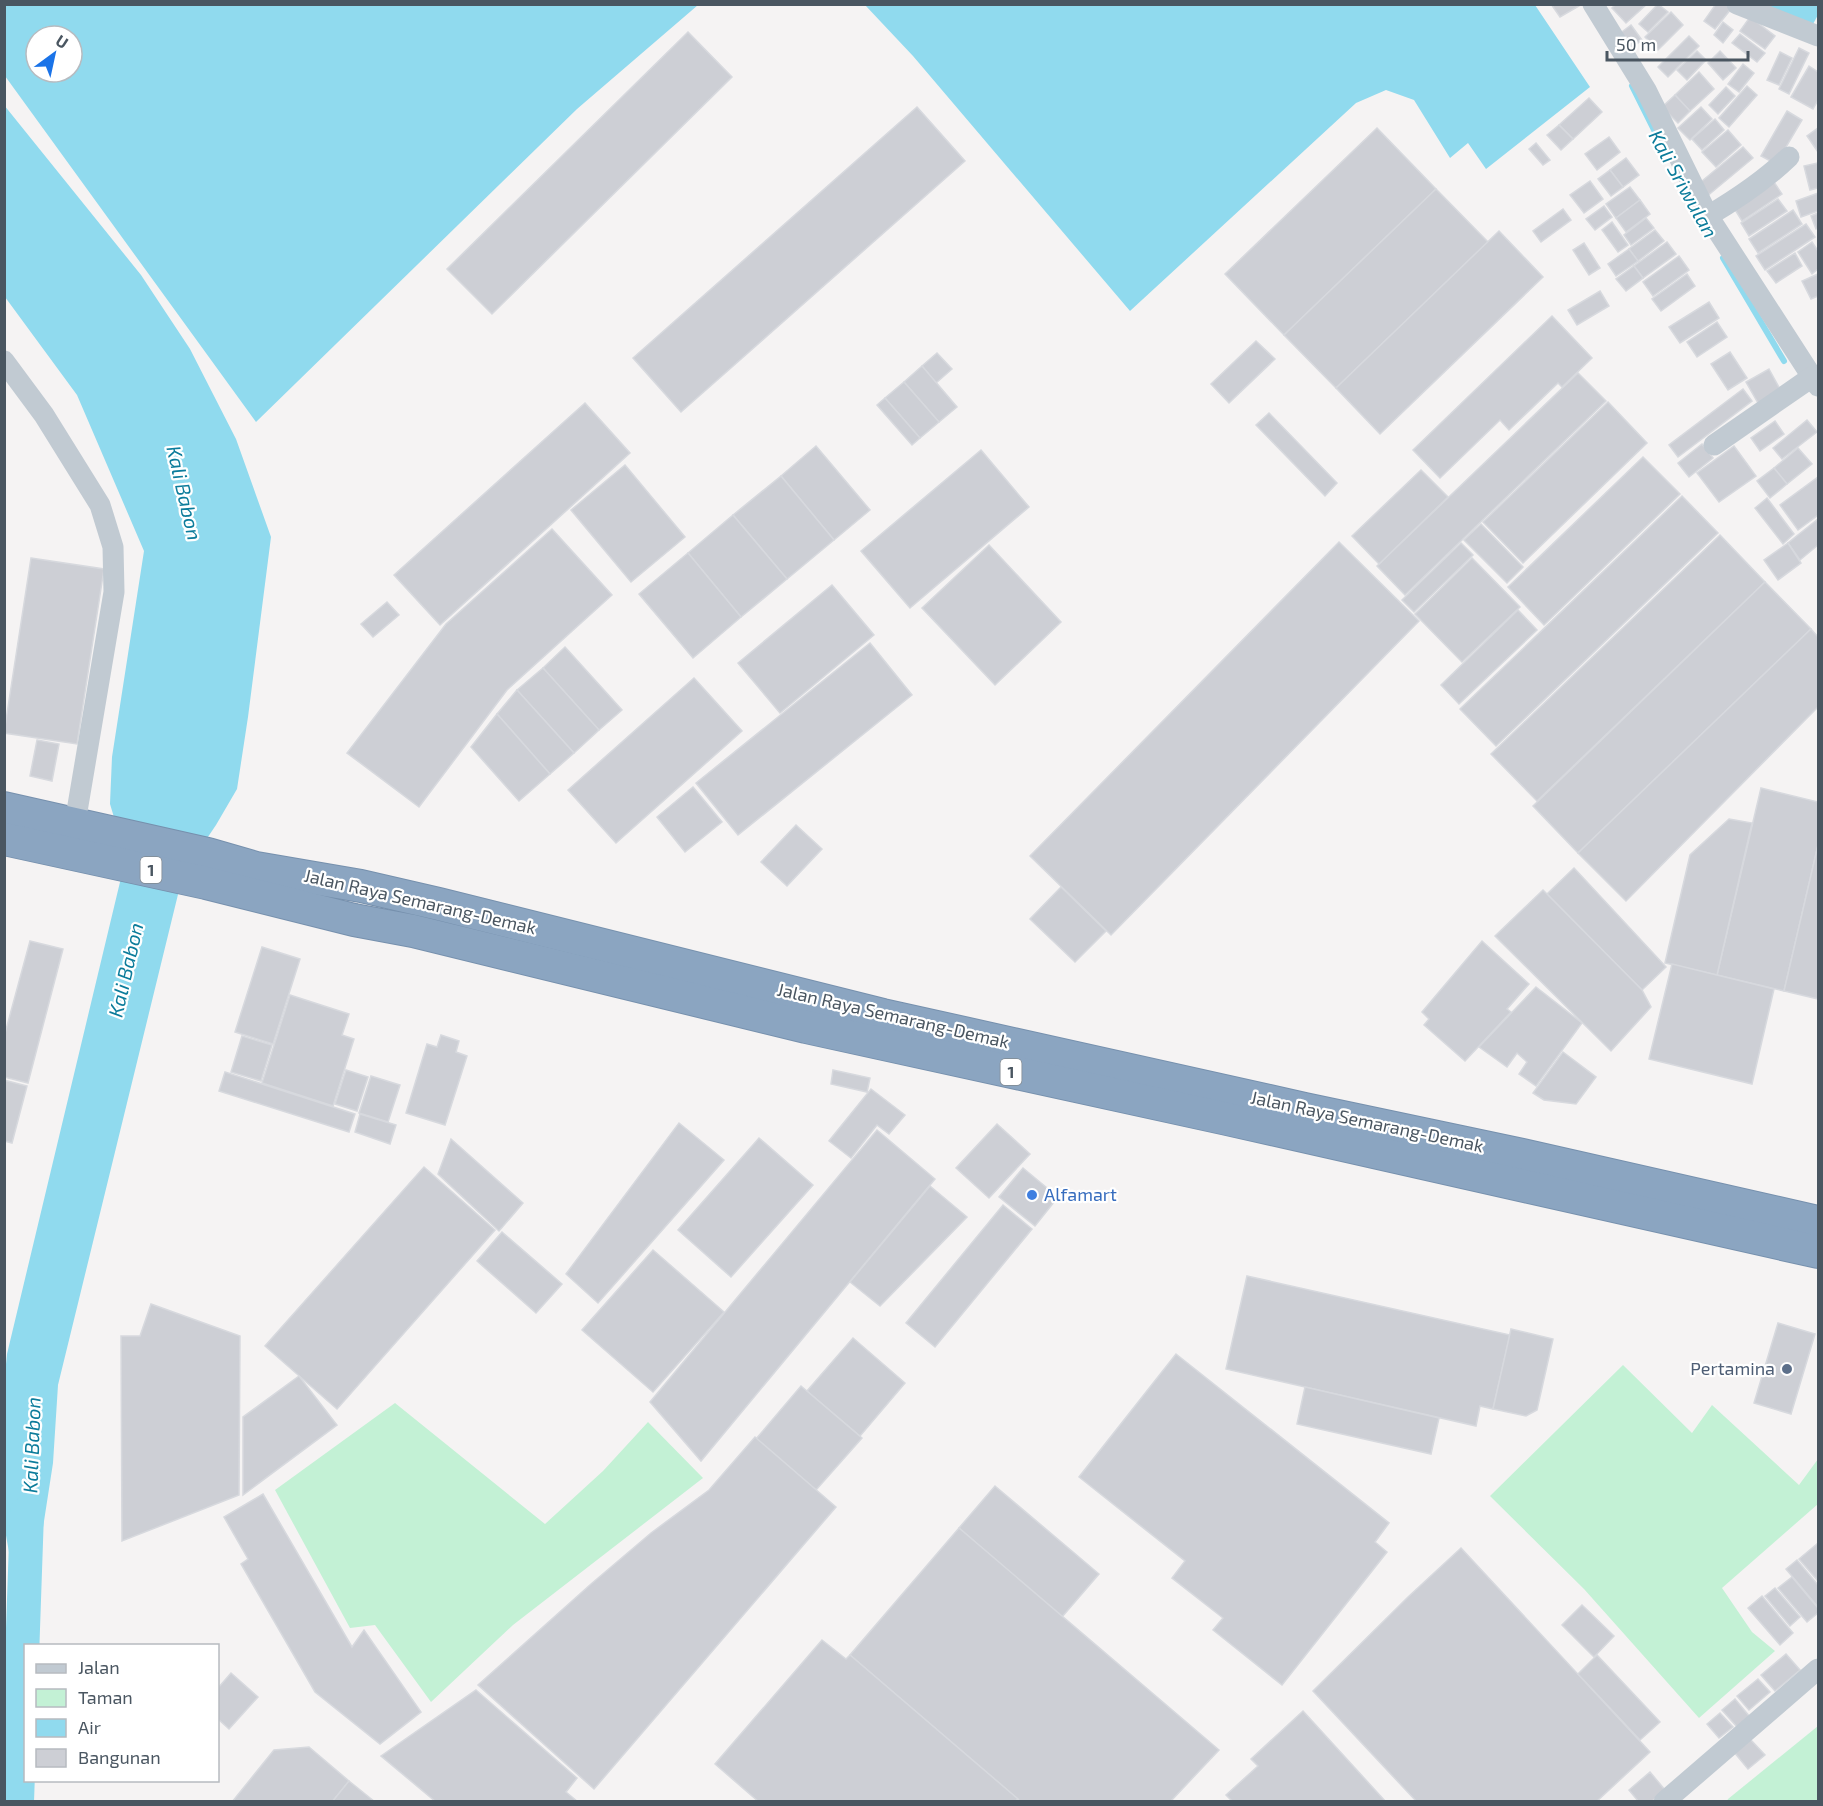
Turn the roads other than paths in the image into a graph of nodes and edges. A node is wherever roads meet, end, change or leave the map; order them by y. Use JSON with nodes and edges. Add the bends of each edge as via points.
{"nodes":[{"id":1,"x":1593,"y":4,"type":"edge"},
{"id":2,"x":1737,"y":4,"type":"edge"},
{"id":3,"x":1818,"y":36,"type":"edge"},
{"id":4,"x":1789,"y":157,"type":"dead end"},
{"id":5,"x":1708,"y":216,"type":"junction"},
{"id":6,"x":4,"y":361,"type":"edge"},
{"id":7,"x":1815,"y":382,"type":"edge"},
{"id":8,"x":1714,"y":445,"type":"dead end"},
{"id":9,"x":4,"y":808,"type":"edge"},
{"id":10,"x":91,"y":837,"type":"junction"},
{"id":11,"x":4,"y":839,"type":"edge"},
{"id":12,"x":207,"y":868,"type":"junction"},
{"id":13,"x":1818,"y":1222,"type":"edge"},
{"id":14,"x":1818,"y":1252,"type":"edge"},
{"id":15,"x":1818,"y":1669,"type":"edge"},
{"id":16,"x":1664,"y":1802,"type":"edge"}],
"edges":[{"from":1,"to":5,"type":"street","via":[[1646,90]]},
{"from":2,"to":3,"type":"street"},
{"from":4,"to":5,"type":"street"},
{"from":5,"to":7,"type":"street"},
{"from":6,"to":10,"type":"street","via":[[44,415],[100,505],[113,547],[114,592]]},
{"from":7,"to":8,"type":"street"},
{"from":9,"to":10,"type":"highway","name":"Jalan Raya Semarang-Demak","number":"1"},
{"from":10,"to":11,"type":"highway","name":"Jalan Raya Semarang-Demak","number":"1"},
{"from":10,"to":12,"type":"highway","name":"Jalan Raya Semarang-Demak","number":"1"},
{"from":12,"to":13,"type":"highway","name":"Jalan Raya Semarang-Demak","number":"1","via":[[256,868],[361,886],[883,1015]]},
{"from":12,"to":14,"type":"highway","name":"Jalan Raya Semarang-Demak","number":"1","via":[[354,920],[436,936],[806,1027]]},
{"from":15,"to":16,"type":"street"}]}
